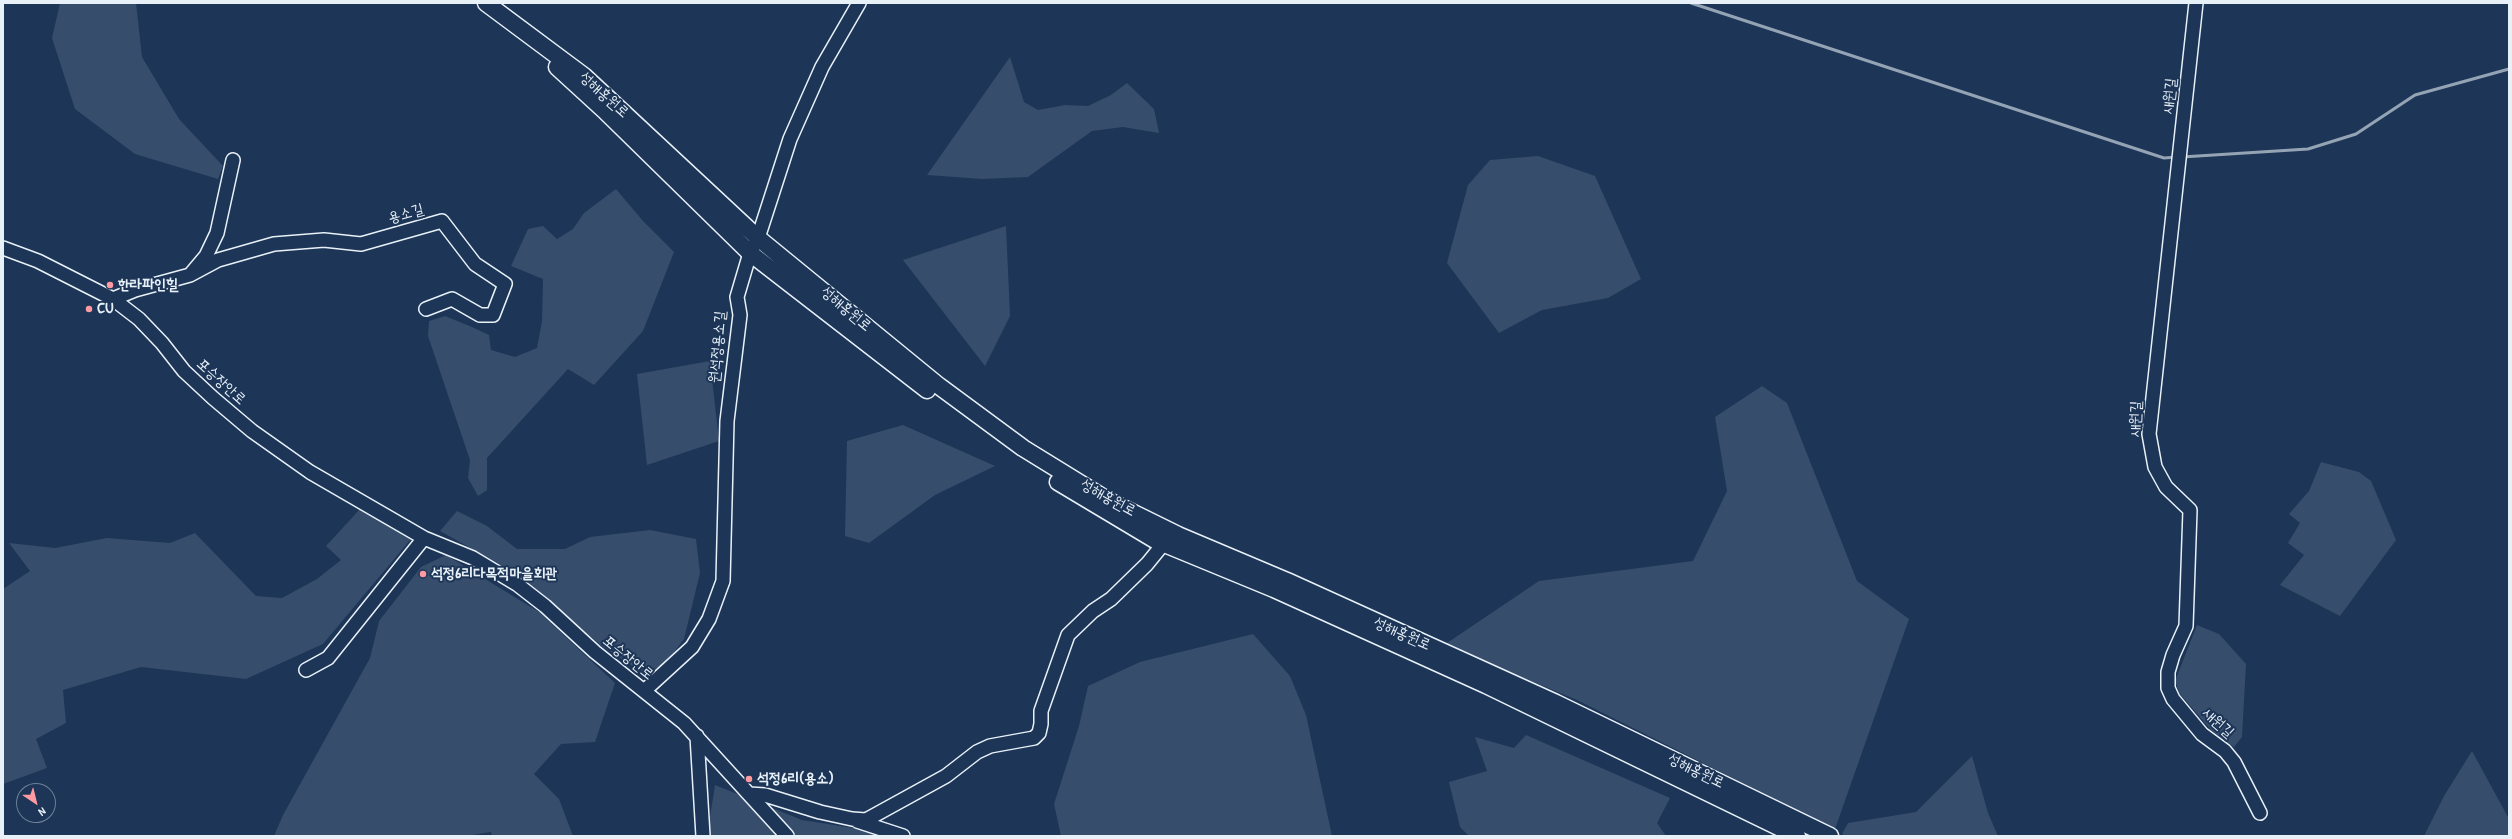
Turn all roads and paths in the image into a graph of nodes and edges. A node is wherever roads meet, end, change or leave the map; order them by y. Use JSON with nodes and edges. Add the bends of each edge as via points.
{"nodes":[{"id":1,"x":472,"y":3,"type":"edge"},
{"id":2,"x":486,"y":3,"type":"edge"},
{"id":3,"x":859,"y":3,"type":"edge"},
{"id":4,"x":2196,"y":3,"type":"edge"},
{"id":5,"x":233,"y":160,"type":"dead end"},
{"id":6,"x":758,"y":238,"type":"junction"},
{"id":7,"x":3,"y":248,"type":"edge"},
{"id":8,"x":750,"y":253,"type":"junction"},
{"id":9,"x":190,"y":275,"type":"junction"},
{"id":10,"x":113,"y":299,"type":"junction"},
{"id":11,"x":426,"y":310,"type":"dead end"},
{"id":12,"x":424,"y":538,"type":"junction"},
{"id":13,"x":1160,"y":548,"type":"dead end"},
{"id":14,"x":306,"y":670,"type":"dead end"},
{"id":15,"x":644,"y":691,"type":"junction"},
{"id":16,"x":697,"y":736,"type":"junction"},
{"id":17,"x":749,"y":794,"type":"junction"},
{"id":18,"x":2260,"y":813,"type":"dead end"},
{"id":19,"x":852,"y":819,"type":"junction"},
{"id":20,"x":703,"y":836,"type":"edge"},
{"id":21,"x":787,"y":836,"type":"edge"},
{"id":22,"x":903,"y":836,"type":"edge"},
{"id":23,"x":1797,"y":836,"type":"edge"},
{"id":24,"x":1830,"y":836,"type":"edge"}],
"edges":[{"from":1,"to":8,"type":"main road","name":"성해홍원로","via":[[555,66],[604,110]]},
{"from":2,"to":6,"type":"main road","name":"성해홍원로","via":[[584,76]]},
{"from":3,"to":6,"type":"street","name":"원석정용소길","via":[[822,67],[790,139]]},
{"from":4,"to":18,"type":"street","name":"새원길","via":[[2149,434],[2155,467],[2166,487],[2190,510],[2186,626],[2173,654],[2168,672],[2168,688],[2173,699],[2202,734],[2234,762]]},
{"from":5,"to":9,"type":"street","via":[[217,233],[206,256]]},
{"from":6,"to":8,"type":"street","name":"원석정용소길"},
{"from":6,"to":24,"type":"main road","name":"성해홍원로","via":[[939,386],[1024,448],[1109,500],[1178,535],[1287,581],[1556,704]]},
{"from":7,"to":10,"type":"street","name":"포승장안로","via":[[38,261]]},
{"from":8,"to":15,"type":"street","name":"원석정용소길","via":[[737,297],[740,315],[727,421],[723,581],[709,619],[692,647]]},
{"from":8,"to":23,"type":"main road","name":"성해홍원로","via":[[940,400],[1022,459],[1155,540],[1274,589],[1486,685]]},
{"from":9,"to":10,"type":"street","name":"용소길"},
{"from":9,"to":11,"type":"street","name":"용소길","via":[[218,260],[274,244],[324,240],[361,244],[442,221],[475,264],[505,284],[493,315],[480,315],[452,299]]},
{"from":10,"to":12,"type":"street","name":"포승장안로","via":[[139,319],[184,371],[252,431],[310,472]]},
{"from":12,"to":14,"type":"street","via":[[328,658]]},
{"from":12,"to":15,"type":"street","name":"포승장안로","via":[[473,558],[518,585]]},
{"from":13,"to":19,"type":"street","via":[[1111,599],[1093,611],[1068,635],[1043,704],[1039,733],[1034,738],[990,746],[977,752],[946,776],[866,820]]},
{"from":15,"to":16,"type":"street","name":"포승장안로"},
{"from":16,"to":17,"type":"street","name":"포승장안로"},
{"from":16,"to":20,"type":"street"},
{"from":17,"to":19,"type":"street","via":[[765,794]]},
{"from":17,"to":21,"type":"street","name":"포승장안로"},
{"from":19,"to":22,"type":"street"}]}
